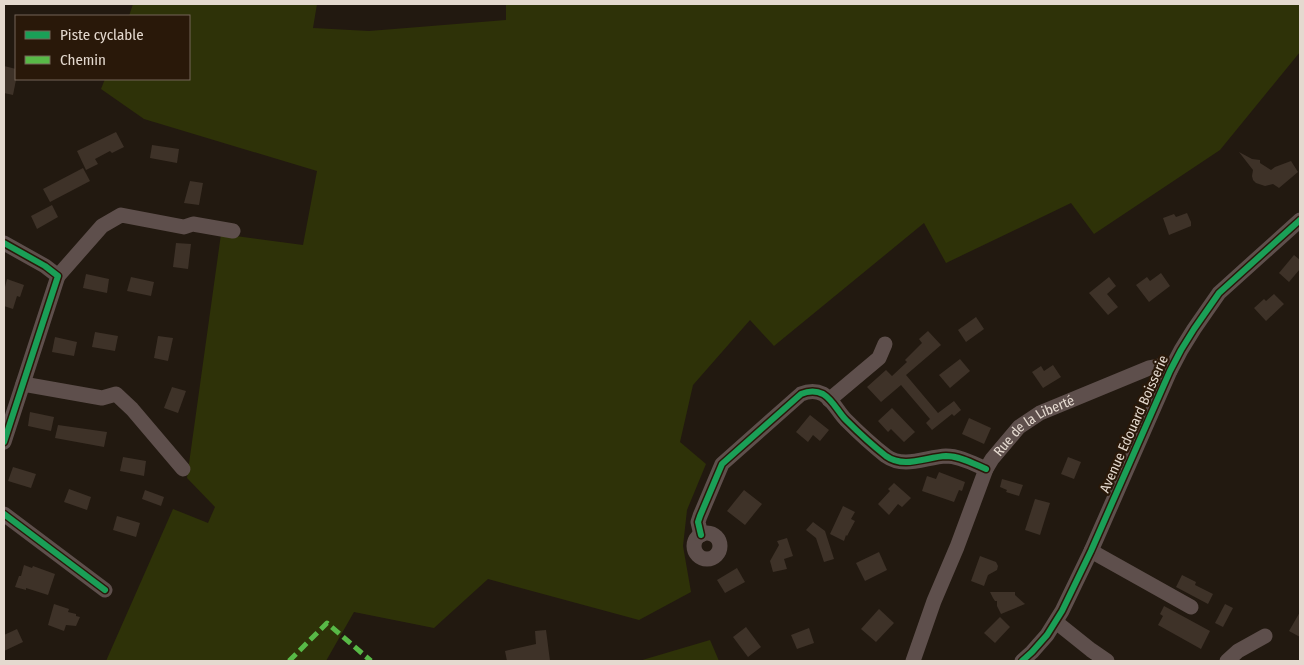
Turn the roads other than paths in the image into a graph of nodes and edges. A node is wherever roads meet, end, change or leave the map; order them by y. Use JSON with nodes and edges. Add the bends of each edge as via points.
{"nodes":[{"id":1,"x":1300,"y":220,"type":"edge"},
{"id":2,"x":233,"y":231,"type":"dead end"},
{"id":3,"x":4,"y":243,"type":"edge"},
{"id":4,"x":58,"y":276,"type":"junction"},
{"id":5,"x":885,"y":344,"type":"dead end"},
{"id":6,"x":1170,"y":372,"type":"junction"},
{"id":7,"x":23,"y":384,"type":"junction"},
{"id":8,"x":829,"y":400,"type":"junction"},
{"id":9,"x":4,"y":442,"type":"edge"},
{"id":10,"x":183,"y":469,"type":"dead end"},
{"id":11,"x":986,"y":469,"type":"junction"},
{"id":12,"x":4,"y":514,"type":"edge"},
{"id":13,"x":701,"y":535,"type":"dead end"},
{"id":14,"x":1091,"y":551,"type":"junction"},
{"id":15,"x":105,"y":590,"type":"dead end"},
{"id":16,"x":1191,"y":607,"type":"dead end"},
{"id":17,"x":1056,"y":622,"type":"junction"},
{"id":18,"x":1265,"y":636,"type":"dead end"},
{"id":19,"x":913,"y":661,"type":"edge"},
{"id":20,"x":1022,"y":661,"type":"edge"},
{"id":21,"x":1108,"y":661,"type":"edge"},
{"id":22,"x":1227,"y":661,"type":"edge"}],
"edges":[{"from":1,"to":6,"type":"street","name":"Avenue Edouard Boisserie","via":[[1219,293],[1194,328]]},
{"from":2,"to":4,"type":"street","via":[[193,224],[184,227],[121,214],[102,226]]},
{"from":3,"to":4,"type":"street"},
{"from":4,"to":7,"type":"street"},
{"from":5,"to":8,"type":"street","via":[[880,358]]},
{"from":6,"to":11,"type":"street","name":"Rue de la Liberté","via":[[1160,366],[1149,368],[1040,413],[1019,427]]},
{"from":6,"to":14,"type":"street","name":"Avenue Edouard Boisserie"},
{"from":7,"to":9,"type":"street"},
{"from":7,"to":10,"type":"street","via":[[102,398],[116,394]]},
{"from":8,"to":11,"type":"street","via":[[845,419],[895,461],[957,457]]},
{"from":8,"to":13,"type":"street","via":[[815,391],[801,394],[722,464],[698,522]]},
{"from":11,"to":19,"type":"street","name":"Rue de la Liberté"},
{"from":12,"to":15,"type":"street"},
{"from":14,"to":16,"type":"street"},
{"from":14,"to":17,"type":"street","name":"Avenue Edouard Boisserie"},
{"from":17,"to":20,"type":"street","name":"Avenue Edouard Boisserie"},
{"from":17,"to":21,"type":"street"},
{"from":18,"to":22,"type":"street","via":[[1238,650]]}]}
